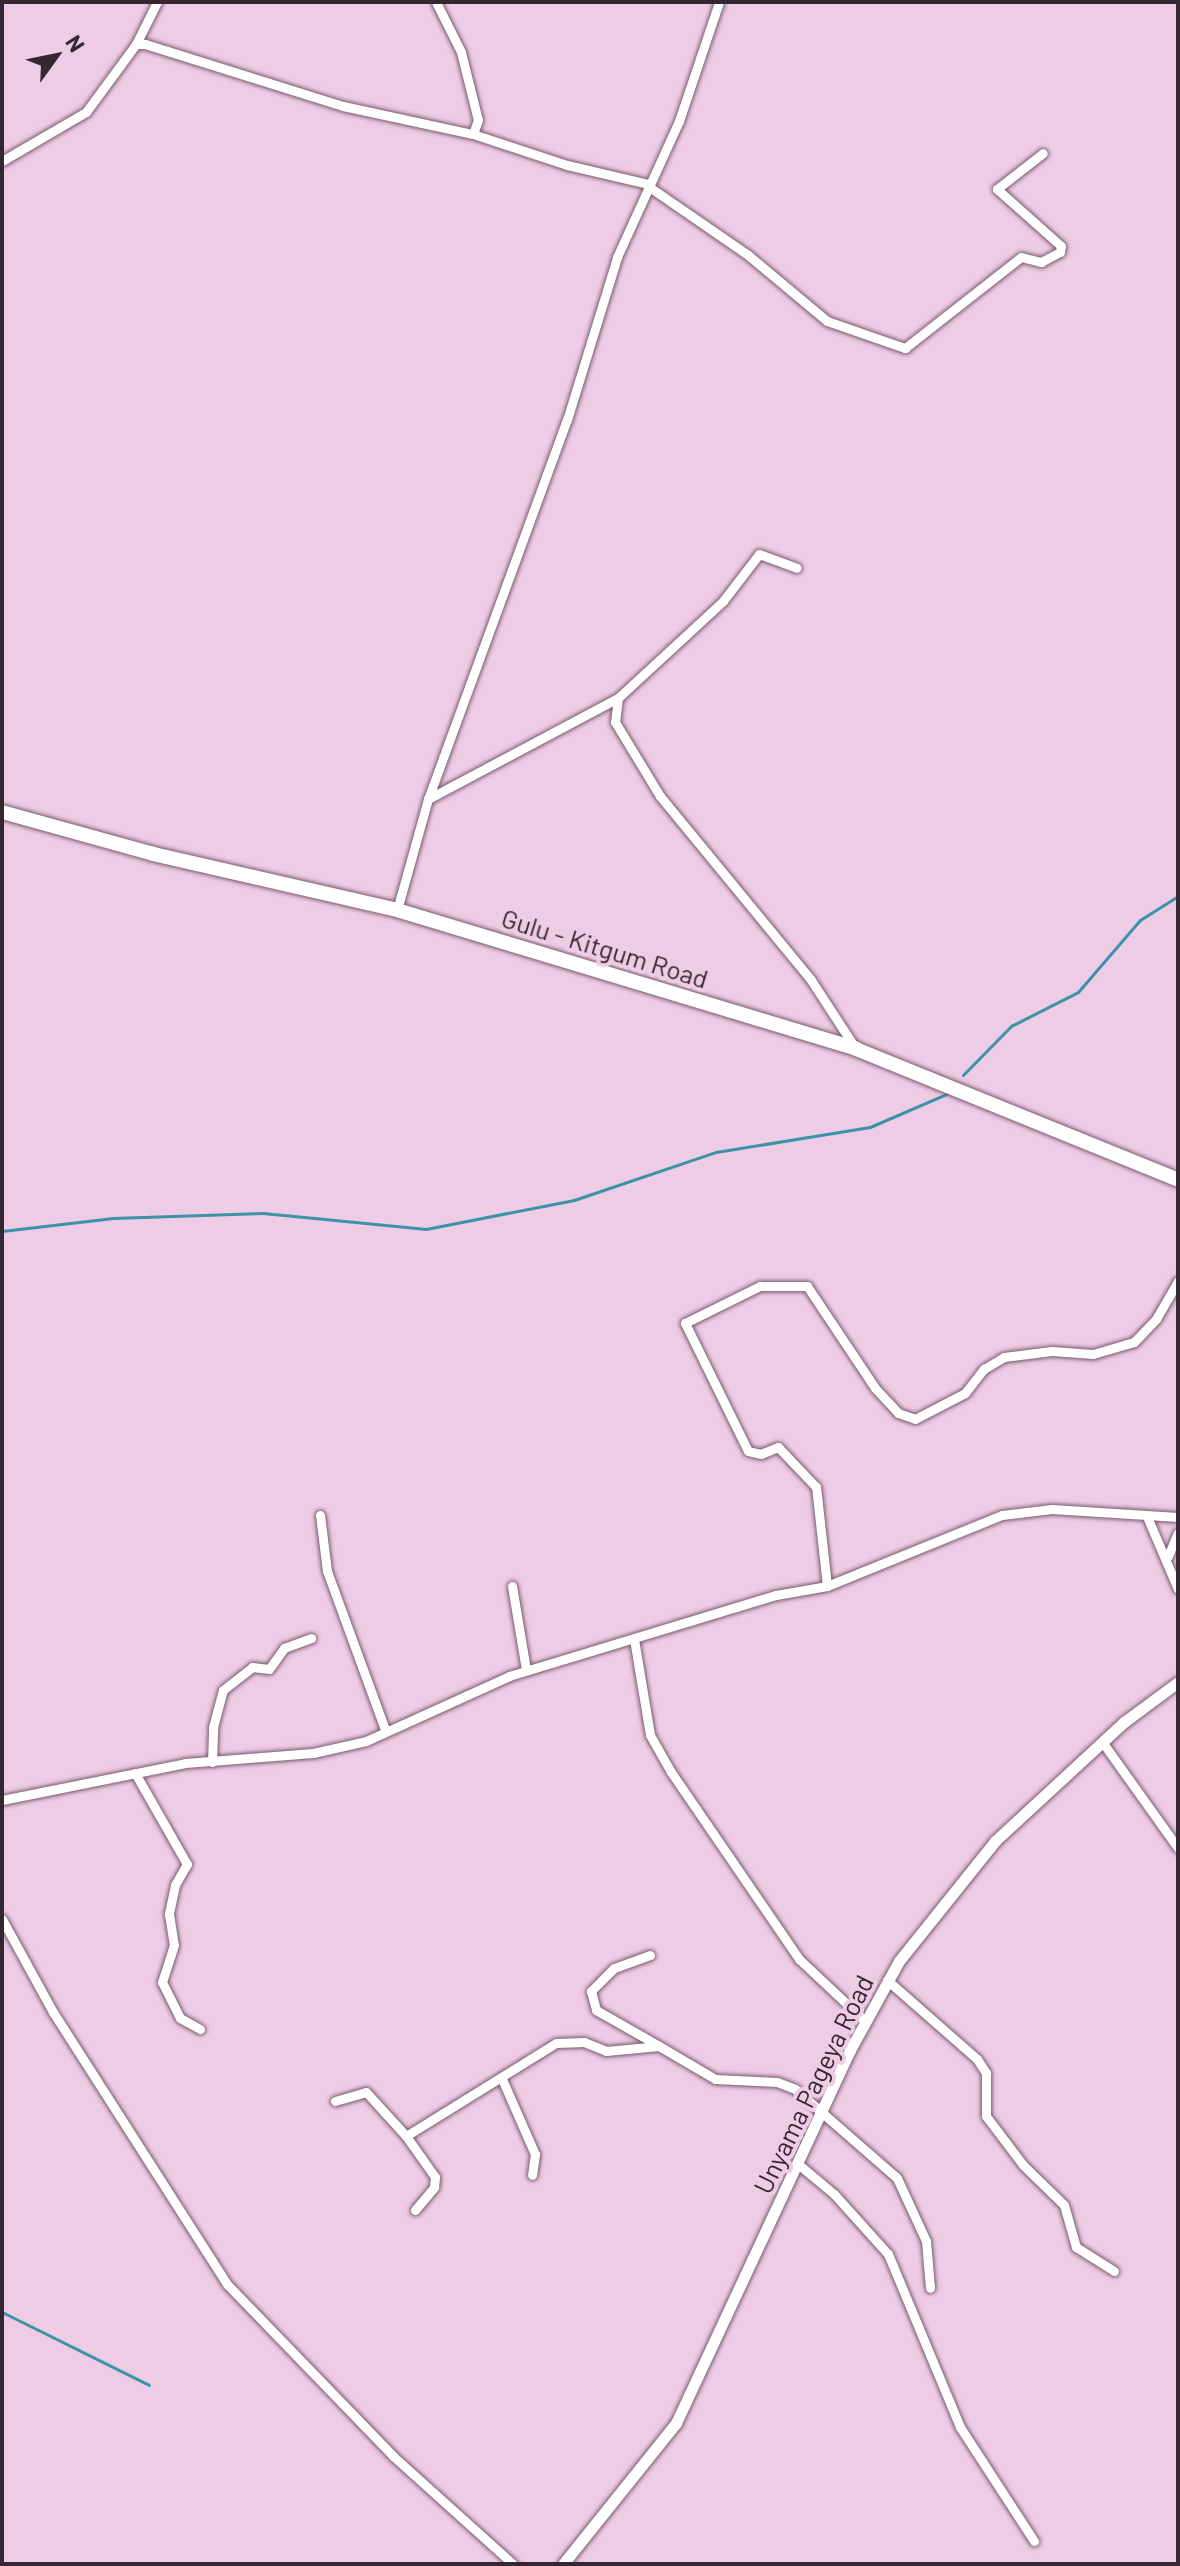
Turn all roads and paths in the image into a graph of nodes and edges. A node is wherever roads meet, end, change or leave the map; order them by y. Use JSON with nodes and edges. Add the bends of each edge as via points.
{"nodes":[{"id":1,"x":157,"y":2,"type":"edge"},
{"id":2,"x":436,"y":2,"type":"edge"},
{"id":3,"x":719,"y":2,"type":"edge"},
{"id":4,"x":136,"y":44,"type":"junction"},
{"id":5,"x":473,"y":134,"type":"junction"},
{"id":6,"x":1043,"y":153,"type":"dead end"},
{"id":7,"x":2,"y":161,"type":"edge"},
{"id":8,"x":648,"y":185,"type":"junction"},
{"id":9,"x":797,"y":568,"type":"dead end"},
{"id":10,"x":618,"y":698,"type":"junction"},
{"id":11,"x":428,"y":799,"type":"junction"},
{"id":12,"x":2,"y":812,"type":"edge"},
{"id":13,"x":397,"y":910,"type":"junction"},
{"id":14,"x":856,"y":1049,"type":"junction"},
{"id":15,"x":1178,"y":1180,"type":"edge"},
{"id":16,"x":1178,"y":1281,"type":"edge"},
{"id":17,"x":320,"y":1515,"type":"dead end"},
{"id":18,"x":1178,"y":1517,"type":"edge"},
{"id":19,"x":1148,"y":1519,"type":"junction"},
{"id":20,"x":1178,"y":1533,"type":"edge"},
{"id":21,"x":1168,"y":1556,"type":"junction"},
{"id":22,"x":512,"y":1586,"type":"dead end"},
{"id":23,"x":827,"y":1586,"type":"junction"},
{"id":24,"x":1178,"y":1589,"type":"edge"},
{"id":25,"x":311,"y":1638,"type":"dead end"},
{"id":26,"x":634,"y":1639,"type":"junction"},
{"id":27,"x":526,"y":1670,"type":"junction"},
{"id":28,"x":1178,"y":1682,"type":"edge"},
{"id":29,"x":386,"y":1732,"type":"junction"},
{"id":30,"x":1103,"y":1743,"type":"junction"},
{"id":31,"x":212,"y":1762,"type":"junction"},
{"id":32,"x":135,"y":1773,"type":"junction"},
{"id":33,"x":2,"y":1800,"type":"edge"},
{"id":34,"x":1178,"y":1848,"type":"edge"},
{"id":35,"x":2,"y":1919,"type":"edge"},
{"id":36,"x":650,"y":1955,"type":"dead end"},
{"id":37,"x":887,"y":1980,"type":"junction"},
{"id":38,"x":864,"y":2020,"type":"junction"},
{"id":39,"x":200,"y":2029,"type":"dead end"},
{"id":40,"x":659,"y":2046,"type":"junction"},
{"id":41,"x":502,"y":2079,"type":"junction"},
{"id":42,"x":335,"y":2101,"type":"dead end"},
{"id":43,"x":822,"y":2113,"type":"junction"},
{"id":44,"x":406,"y":2136,"type":"junction"},
{"id":45,"x":798,"y":2164,"type":"junction"},
{"id":46,"x":532,"y":2175,"type":"dead end"},
{"id":47,"x":415,"y":2210,"type":"dead end"},
{"id":48,"x":1114,"y":2271,"type":"dead end"},
{"id":49,"x":930,"y":2288,"type":"dead end"},
{"id":50,"x":1034,"y":2541,"type":"dead end"},
{"id":51,"x":513,"y":2564,"type":"edge"},
{"id":52,"x":563,"y":2564,"type":"edge"}],
"edges":[{"from":1,"to":4,"type":"street"},
{"from":2,"to":5,"type":"street","via":[[461,52],[477,115]]},
{"from":3,"to":8,"type":"street","via":[[679,121]]},
{"from":4,"to":5,"type":"street","via":[[168,47],[343,106]]},
{"from":4,"to":7,"type":"street","via":[[86,112]]},
{"from":5,"to":8,"type":"street"},
{"from":6,"to":8,"type":"street","via":[[997,189],[1061,246],[1060,252],[1041,262],[1021,257],[905,348],[827,321],[748,255]]},
{"from":8,"to":11,"type":"street","via":[[617,257],[562,433]]},
{"from":9,"to":10,"type":"street","via":[[759,554],[723,601]]},
{"from":10,"to":11,"type":"street"},
{"from":10,"to":14,"type":"street","via":[[615,722],[660,796],[811,980]]},
{"from":11,"to":13,"type":"street"},
{"from":12,"to":13,"type":"main road","name":"Gulu - Kitgum Road","via":[[153,854]]},
{"from":13,"to":14,"type":"main road","name":"Gulu - Kitgum Road"},
{"from":14,"to":15,"type":"main road","name":"Gulu - Kitgum Road"},
{"from":16,"to":23,"type":"street","via":[[1156,1319],[1134,1342],[1093,1354],[1052,1351],[1004,1357],[984,1369],[965,1393],[915,1419],[898,1413],[875,1388],[807,1286],[760,1286],[685,1323],[748,1451],[761,1454],[778,1447],[816,1487]]},
{"from":17,"to":29,"type":"street","via":[[327,1571]]},
{"from":18,"to":19,"type":"street"},
{"from":19,"to":21,"type":"street"},
{"from":19,"to":23,"type":"street","via":[[1052,1509],[1002,1515]]},
{"from":20,"to":21,"type":"street"},
{"from":21,"to":24,"type":"street"},
{"from":22,"to":27,"type":"street"},
{"from":23,"to":26,"type":"street","via":[[776,1595]]},
{"from":25,"to":31,"type":"street","via":[[284,1648],[269,1669],[252,1667],[223,1690],[213,1727]]},
{"from":26,"to":27,"type":"street"},
{"from":26,"to":38,"type":"street","via":[[650,1735],[671,1772],[799,1959]]},
{"from":27,"to":29,"type":"street"},
{"from":28,"to":30,"type":"street","name":"Unyama Pageya Road"},
{"from":29,"to":31,"type":"street","via":[[313,1753]]},
{"from":30,"to":34,"type":"street"},
{"from":30,"to":37,"type":"street","name":"Unyama Pageya Road","via":[[995,1841]]},
{"from":31,"to":32,"type":"street"},
{"from":32,"to":33,"type":"street"},
{"from":32,"to":39,"type":"street","via":[[187,1864],[175,1885],[169,1914],[174,1945],[162,1982],[180,2018]]},
{"from":35,"to":51,"type":"street","via":[[53,2012],[227,2284],[393,2456]]},
{"from":36,"to":40,"type":"street","via":[[614,1968],[591,1991],[596,2010]]},
{"from":37,"to":38,"type":"street","name":"Unyama Pageya Road"},
{"from":37,"to":48,"type":"street","via":[[977,2059],[986,2073],[986,2116],[1023,2165],[1064,2205],[1076,2247]]},
{"from":38,"to":43,"type":"street","name":"Unyama Pageya Road"},
{"from":40,"to":41,"type":"street","via":[[606,2051],[584,2042],[556,2043]]},
{"from":40,"to":43,"type":"street","via":[[715,2079],[777,2082],[795,2089]]},
{"from":41,"to":44,"type":"street"},
{"from":41,"to":46,"type":"street","via":[[535,2154]]},
{"from":42,"to":44,"type":"street","via":[[366,2092]]},
{"from":43,"to":45,"type":"street","name":"Unyama Pageya Road"},
{"from":43,"to":49,"type":"street","via":[[908,2193],[926,2241]]},
{"from":44,"to":47,"type":"street","via":[[435,2177],[434,2187]]},
{"from":45,"to":50,"type":"street","via":[[834,2194],[888,2254],[960,2427]]},
{"from":45,"to":52,"type":"street","name":"Unyama Pageya Road","via":[[672,2429]]}]}
